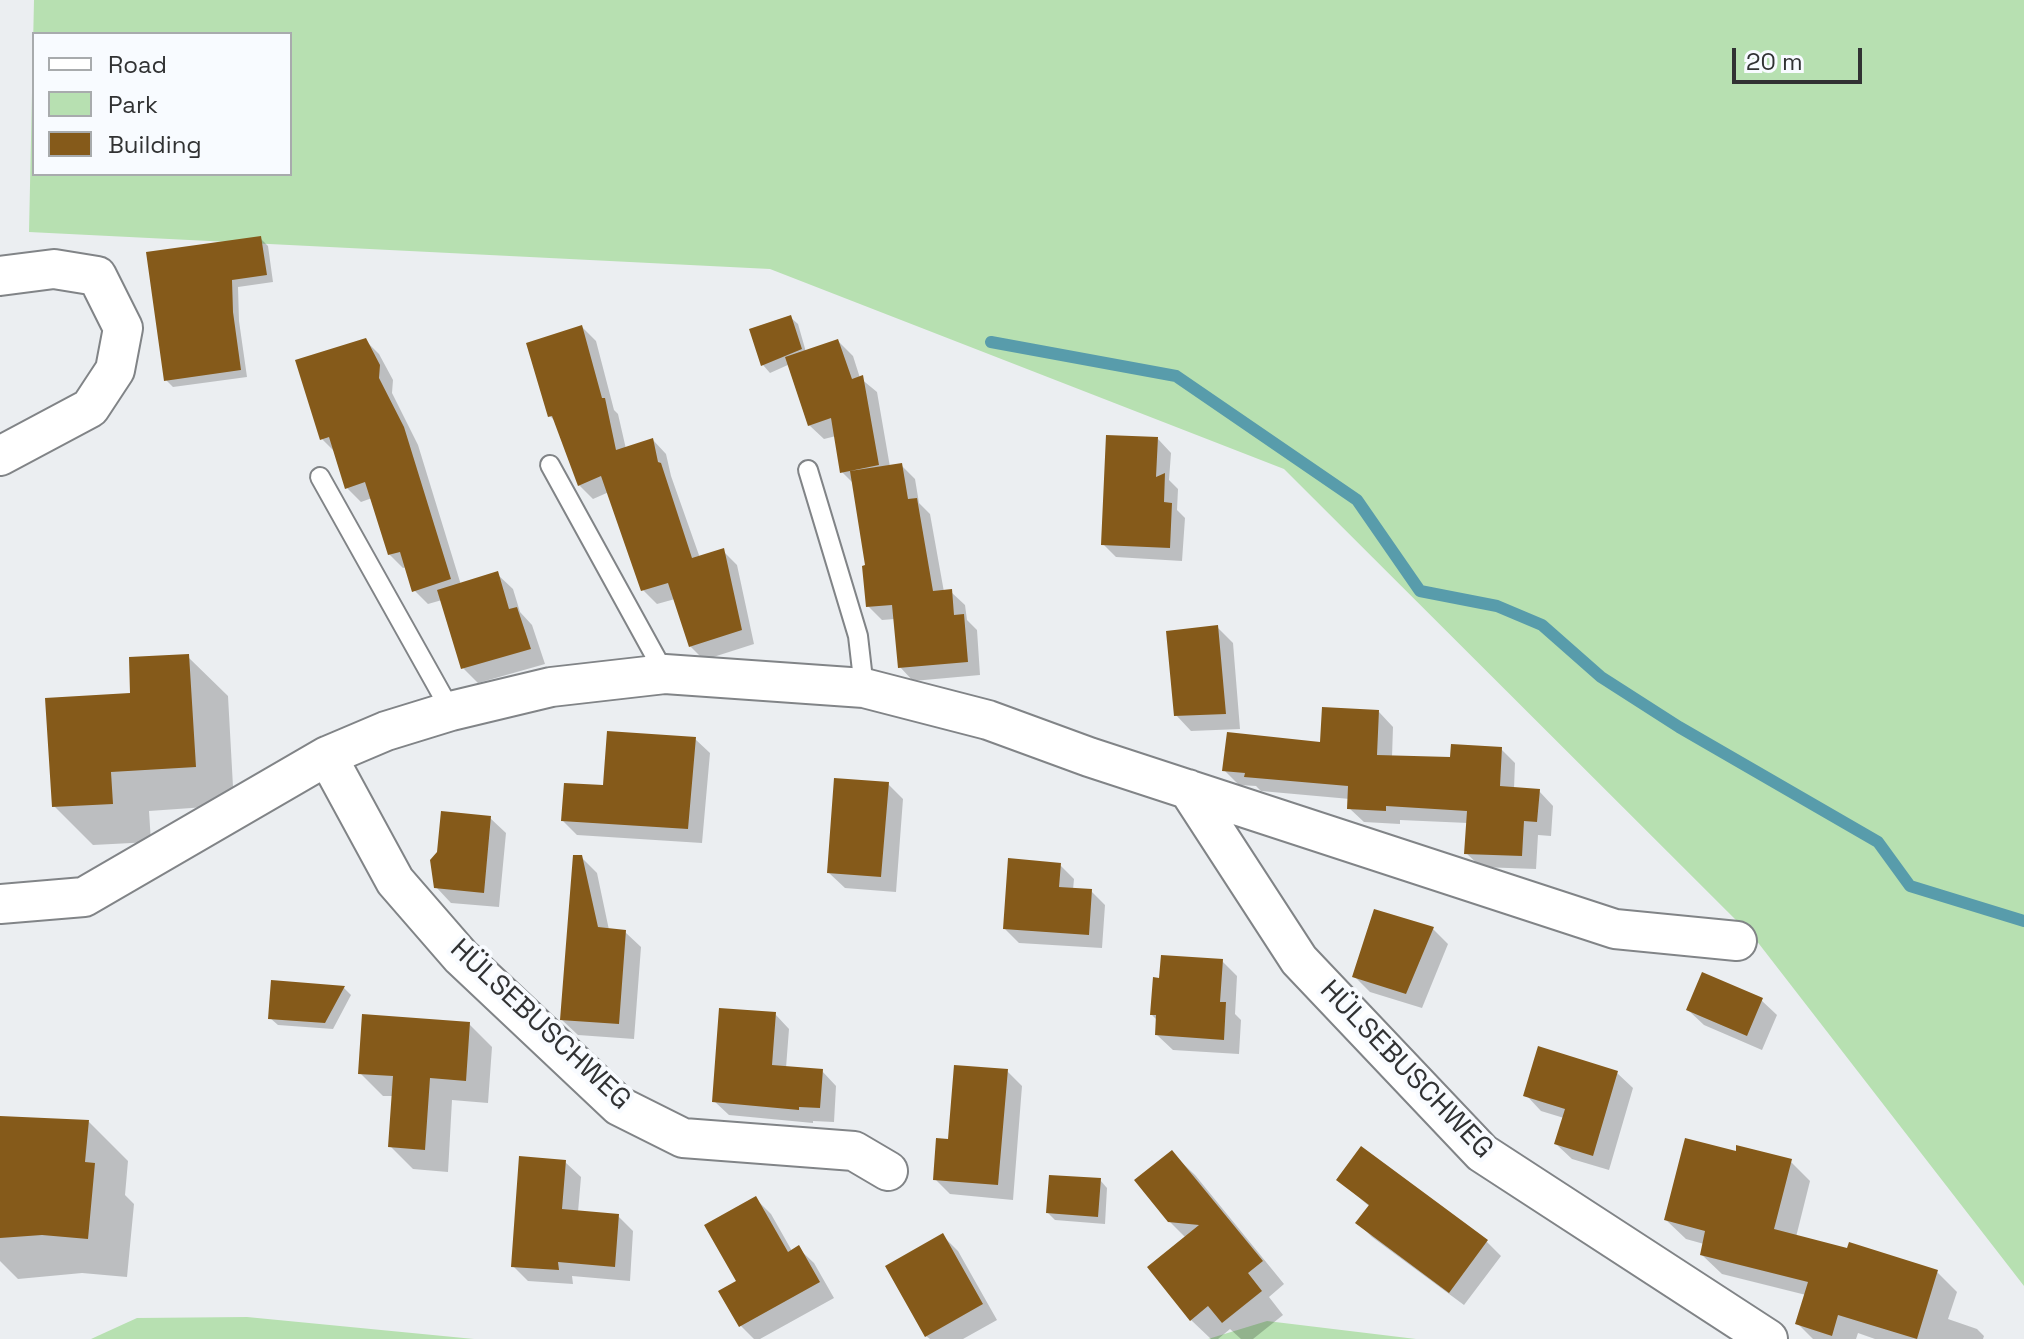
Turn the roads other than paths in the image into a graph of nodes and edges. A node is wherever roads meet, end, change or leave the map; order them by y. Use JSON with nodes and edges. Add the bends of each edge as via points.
{"nodes":[{"id":1,"x":0,"y":276,"type":"edge"},
{"id":2,"x":0,"y":456,"type":"edge"},
{"id":3,"x":550,"y":465,"type":"dead end"},
{"id":4,"x":808,"y":470,"type":"dead end"},
{"id":5,"x":320,"y":477,"type":"dead end"},
{"id":6,"x":665,"y":674,"type":"junction"},
{"id":7,"x":864,"y":688,"type":"junction"},
{"id":8,"x":451,"y":711,"type":"junction"},
{"id":9,"x":327,"y":756,"type":"junction"},
{"id":10,"x":1188,"y":789,"type":"junction"},
{"id":11,"x":0,"y":904,"type":"edge"},
{"id":12,"x":1737,"y":941,"type":"dead end"},
{"id":13,"x":888,"y":1171,"type":"dead end"},
{"id":14,"x":1768,"y":1339,"type":"edge"}],
"edges":[{"from":1,"to":2,"type":"street","via":[[54,269],[97,276],[123,328],[115,370],[90,408]]},
{"from":3,"to":6,"type":"lane"},
{"from":4,"to":7,"type":"lane","via":[[858,636]]},
{"from":5,"to":8,"type":"lane"},
{"from":6,"to":7,"type":"street"},
{"from":6,"to":8,"type":"street","via":[[551,687]]},
{"from":7,"to":10,"type":"street","via":[[988,720]]},
{"from":8,"to":9,"type":"street"},
{"from":9,"to":11,"type":"street","via":[[84,897]]},
{"from":9,"to":13,"type":"street","name":"HÜLSEBUSCHWEG","via":[[395,881],[461,957],[619,1106],[683,1138],[854,1151]]},
{"from":10,"to":12,"type":"street","via":[[1615,929]]},
{"from":10,"to":14,"type":"street","name":"HÜLSEBUSCHWEG","via":[[1299,960],[1482,1153]]}]}
